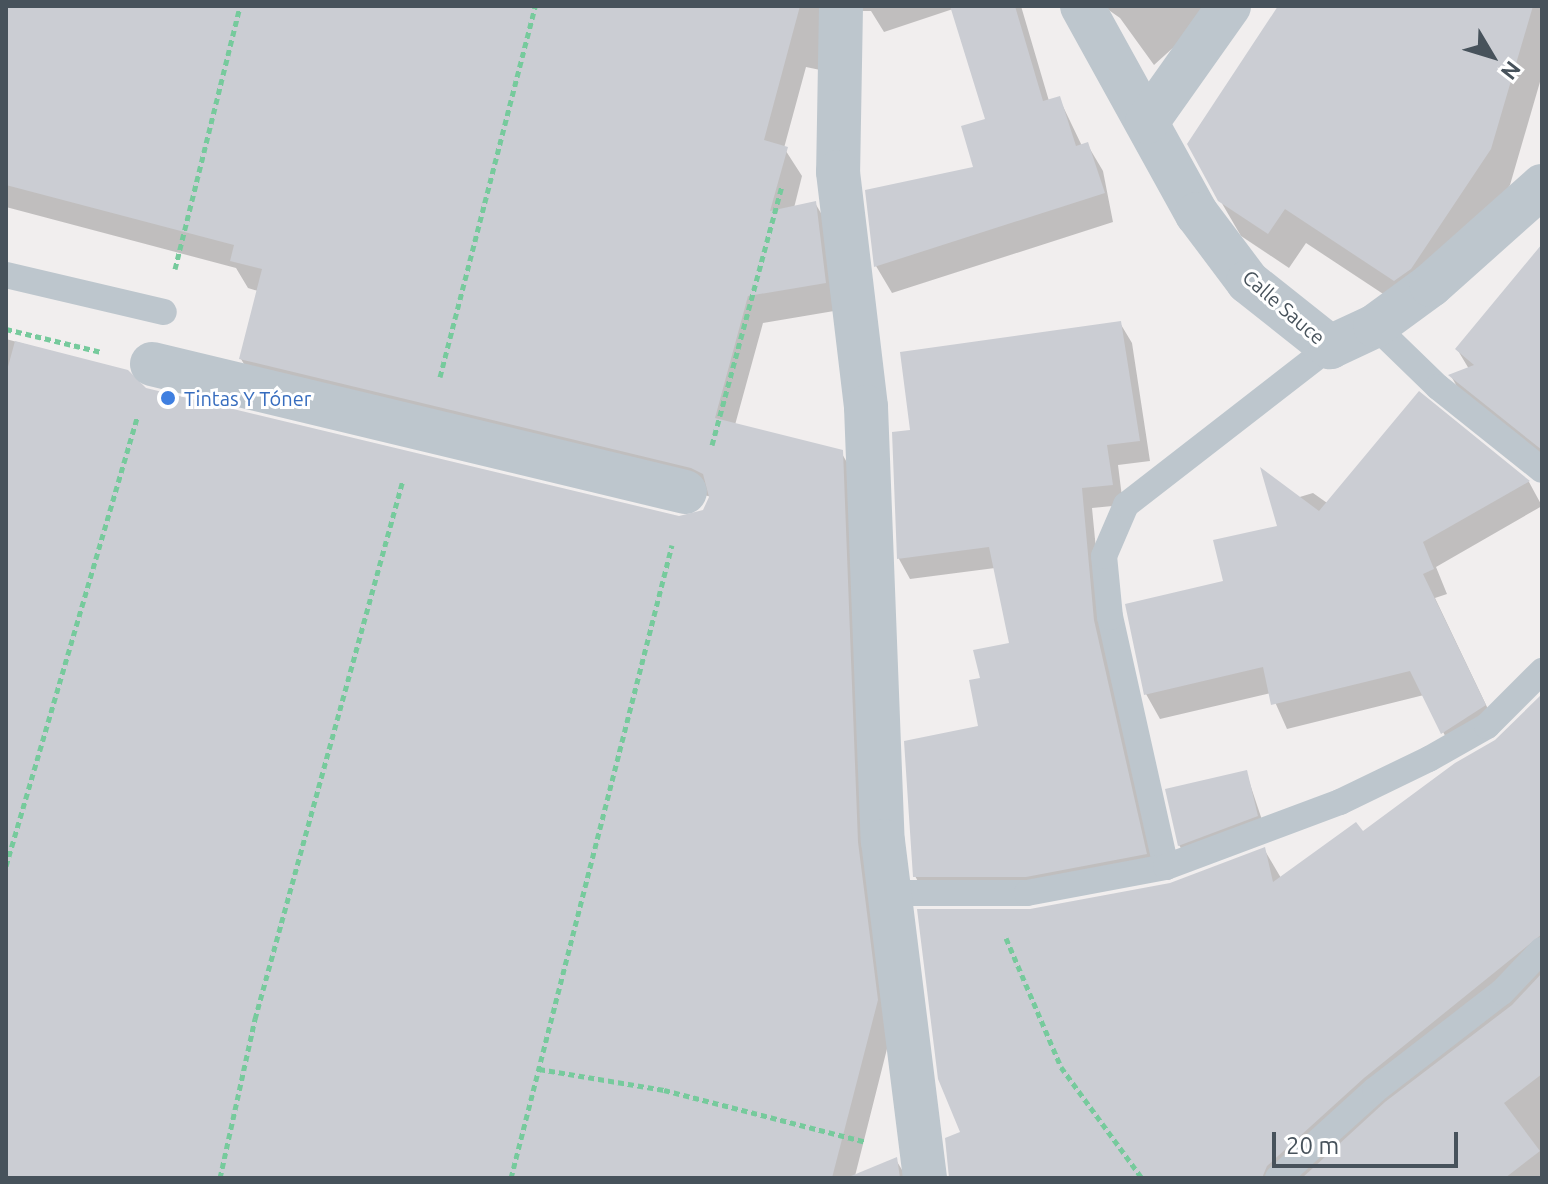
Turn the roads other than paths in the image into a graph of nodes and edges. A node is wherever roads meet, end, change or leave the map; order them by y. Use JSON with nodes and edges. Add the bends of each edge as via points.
{"nodes":[{"id":1,"x":841,"y":6,"type":"edge"},
{"id":2,"x":1082,"y":6,"type":"edge"},
{"id":3,"x":1229,"y":6,"type":"edge"},
{"id":4,"x":1147,"y":122,"type":"junction"},
{"id":5,"x":1542,"y":186,"type":"edge"},
{"id":6,"x":6,"y":275,"type":"edge"},
{"id":7,"x":164,"y":312,"type":"road end"},
{"id":8,"x":1375,"y":326,"type":"junction"},
{"id":9,"x":1330,"y":347,"type":"junction"},
{"id":10,"x":152,"y":364,"type":"road end"},
{"id":11,"x":1542,"y":470,"type":"edge"},
{"id":12,"x":685,"y":492,"type":"road end"},
{"id":13,"x":1542,"y":671,"type":"edge"},
{"id":14,"x":1166,"y":867,"type":"junction"},
{"id":15,"x":889,"y":893,"type":"junction"},
{"id":16,"x":1542,"y":950,"type":"edge"},
{"id":17,"x":923,"y":1167,"type":"edge"},
{"id":18,"x":1278,"y":1178,"type":"edge"}],
"edges":[{"from":1,"to":15,"type":"street","via":[[838,172],[866,407]]},
{"from":2,"to":4,"type":"street","name":"Calle Sauce"},
{"from":3,"to":4,"type":"street"},
{"from":4,"to":9,"type":"street","name":"Calle Sauce","via":[[1197,214],[1248,282]]},
{"from":5,"to":8,"type":"street","name":"Calle Sauce","via":[[1431,285]]},
{"from":6,"to":7,"type":"lane"},
{"from":8,"to":9,"type":"street","name":"Calle Sauce"},
{"from":8,"to":11,"type":"lane","via":[[1438,387]]},
{"from":9,"to":14,"type":"lane","via":[[1126,505],[1104,556],[1110,617]]},
{"from":10,"to":12,"type":"street"},
{"from":13,"to":14,"type":"lane","via":[[1487,726],[1429,759],[1340,802]]},
{"from":14,"to":15,"type":"lane","via":[[1027,893]]},
{"from":15,"to":17,"type":"street"},
{"from":16,"to":18,"type":"lane","via":[[1502,992],[1375,1090]]}]}
